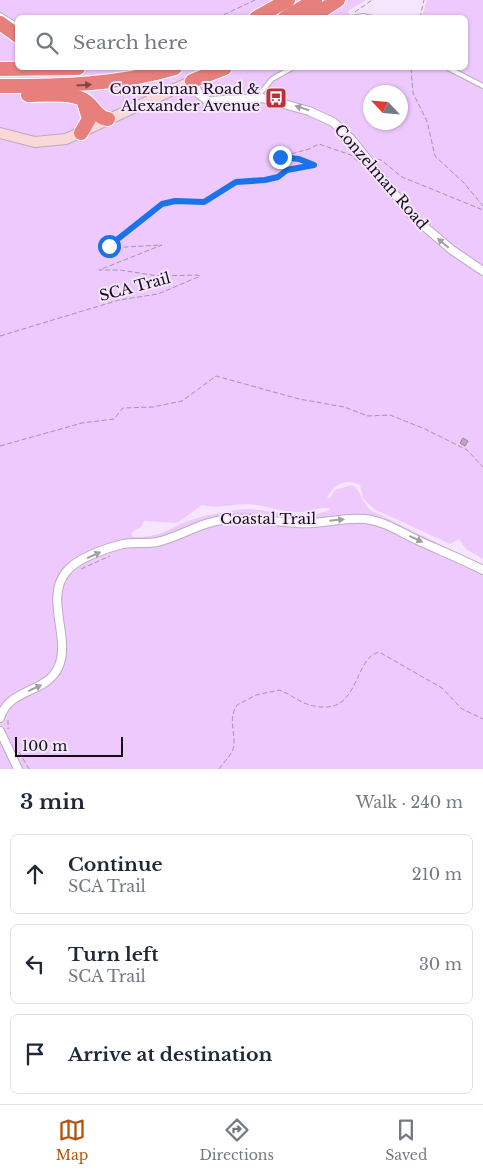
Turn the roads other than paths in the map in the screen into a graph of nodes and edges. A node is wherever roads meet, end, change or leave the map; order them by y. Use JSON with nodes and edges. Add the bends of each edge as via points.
{"nodes":[{"id":1,"x":288,"y":0,"type":"edge"},
{"id":2,"x":314,"y":0,"type":"edge"},
{"id":3,"x":338,"y":0,"type":"edge"},
{"id":4,"x":0,"y":15,"type":"edge"},
{"id":5,"x":261,"y":15,"type":"edge"},
{"id":6,"x":290,"y":15,"type":"edge"},
{"id":7,"x":315,"y":15,"type":"edge"},
{"id":8,"x":0,"y":23,"type":"edge"},
{"id":9,"x":15,"y":24,"type":"edge"},
{"id":10,"x":15,"y":34,"type":"edge"},
{"id":11,"x":0,"y":69,"type":"edge"},
{"id":12,"x":15,"y":69,"type":"edge"},
{"id":13,"x":167,"y":70,"type":"edge"},
{"id":14,"x":220,"y":70,"type":"edge"},
{"id":15,"x":288,"y":70,"type":"edge"},
{"id":16,"x":452,"y":70,"type":"edge"},
{"id":17,"x":192,"y":81,"type":"junction"},
{"id":18,"x":0,"y":86,"type":"edge"},
{"id":19,"x":483,"y":86,"type":"edge"},
{"id":20,"x":0,"y":93,"type":"edge"},
{"id":21,"x":80,"y":98,"type":"junction"},
{"id":22,"x":257,"y":98,"type":"junction"},
{"id":23,"x":108,"y":119,"type":"junction"},
{"id":24,"x":0,"y":133,"type":"edge"},
{"id":25,"x":81,"y":134,"type":"junction"},
{"id":26,"x":483,"y":271,"type":"edge"},
{"id":27,"x":483,"y":570,"type":"edge"},
{"id":28,"x":0,"y":718,"type":"edge"},
{"id":29,"x":4,"y":731,"type":"edge"},
{"id":30,"x":18,"y":769,"type":"edge"}],
"edges":[{"from":1,"to":5,"type":"highway"},
{"from":2,"to":6,"type":"highway"},
{"from":3,"to":7,"type":"highway"},
{"from":4,"to":9,"type":"lane"},
{"from":8,"to":10,"type":"highway"},
{"from":11,"to":12,"type":"highway"},
{"from":18,"to":13,"type":"highway","one_way":true,"via":[[93,84]]},
{"from":14,"to":17,"type":"highway"},
{"from":15,"to":22,"type":"lane","via":[[272,78]]},
{"from":16,"to":19,"type":"lane"},
{"from":17,"to":22,"type":"street","name":"Conzelman Road","via":[[200,96],[210,102]]},
{"from":17,"to":23,"type":"main road"},
{"from":20,"to":21,"type":"highway"},
{"from":21,"to":23,"type":"highway","via":[[100,117]]},
{"from":21,"to":25,"type":"highway","via":[[89,117]]},
{"from":26,"to":22,"type":"street","name":"Conzelman Road","one_way":true,"via":[[422,225],[367,165],[346,133],[327,118]]},
{"from":23,"to":25,"type":"main road"},
{"from":24,"to":25,"type":"main road","via":[[39,142]]},
{"from":28,"to":27,"type":"street","one_way":true,"via":[[11,699],[47,682],[59,666],[62,648],[58,596],[66,572],[77,563],[115,546],[158,542],[196,526],[222,520],[257,519],[303,524],[362,519],[382,523]]},
{"from":29,"to":30,"type":"street"}]}
